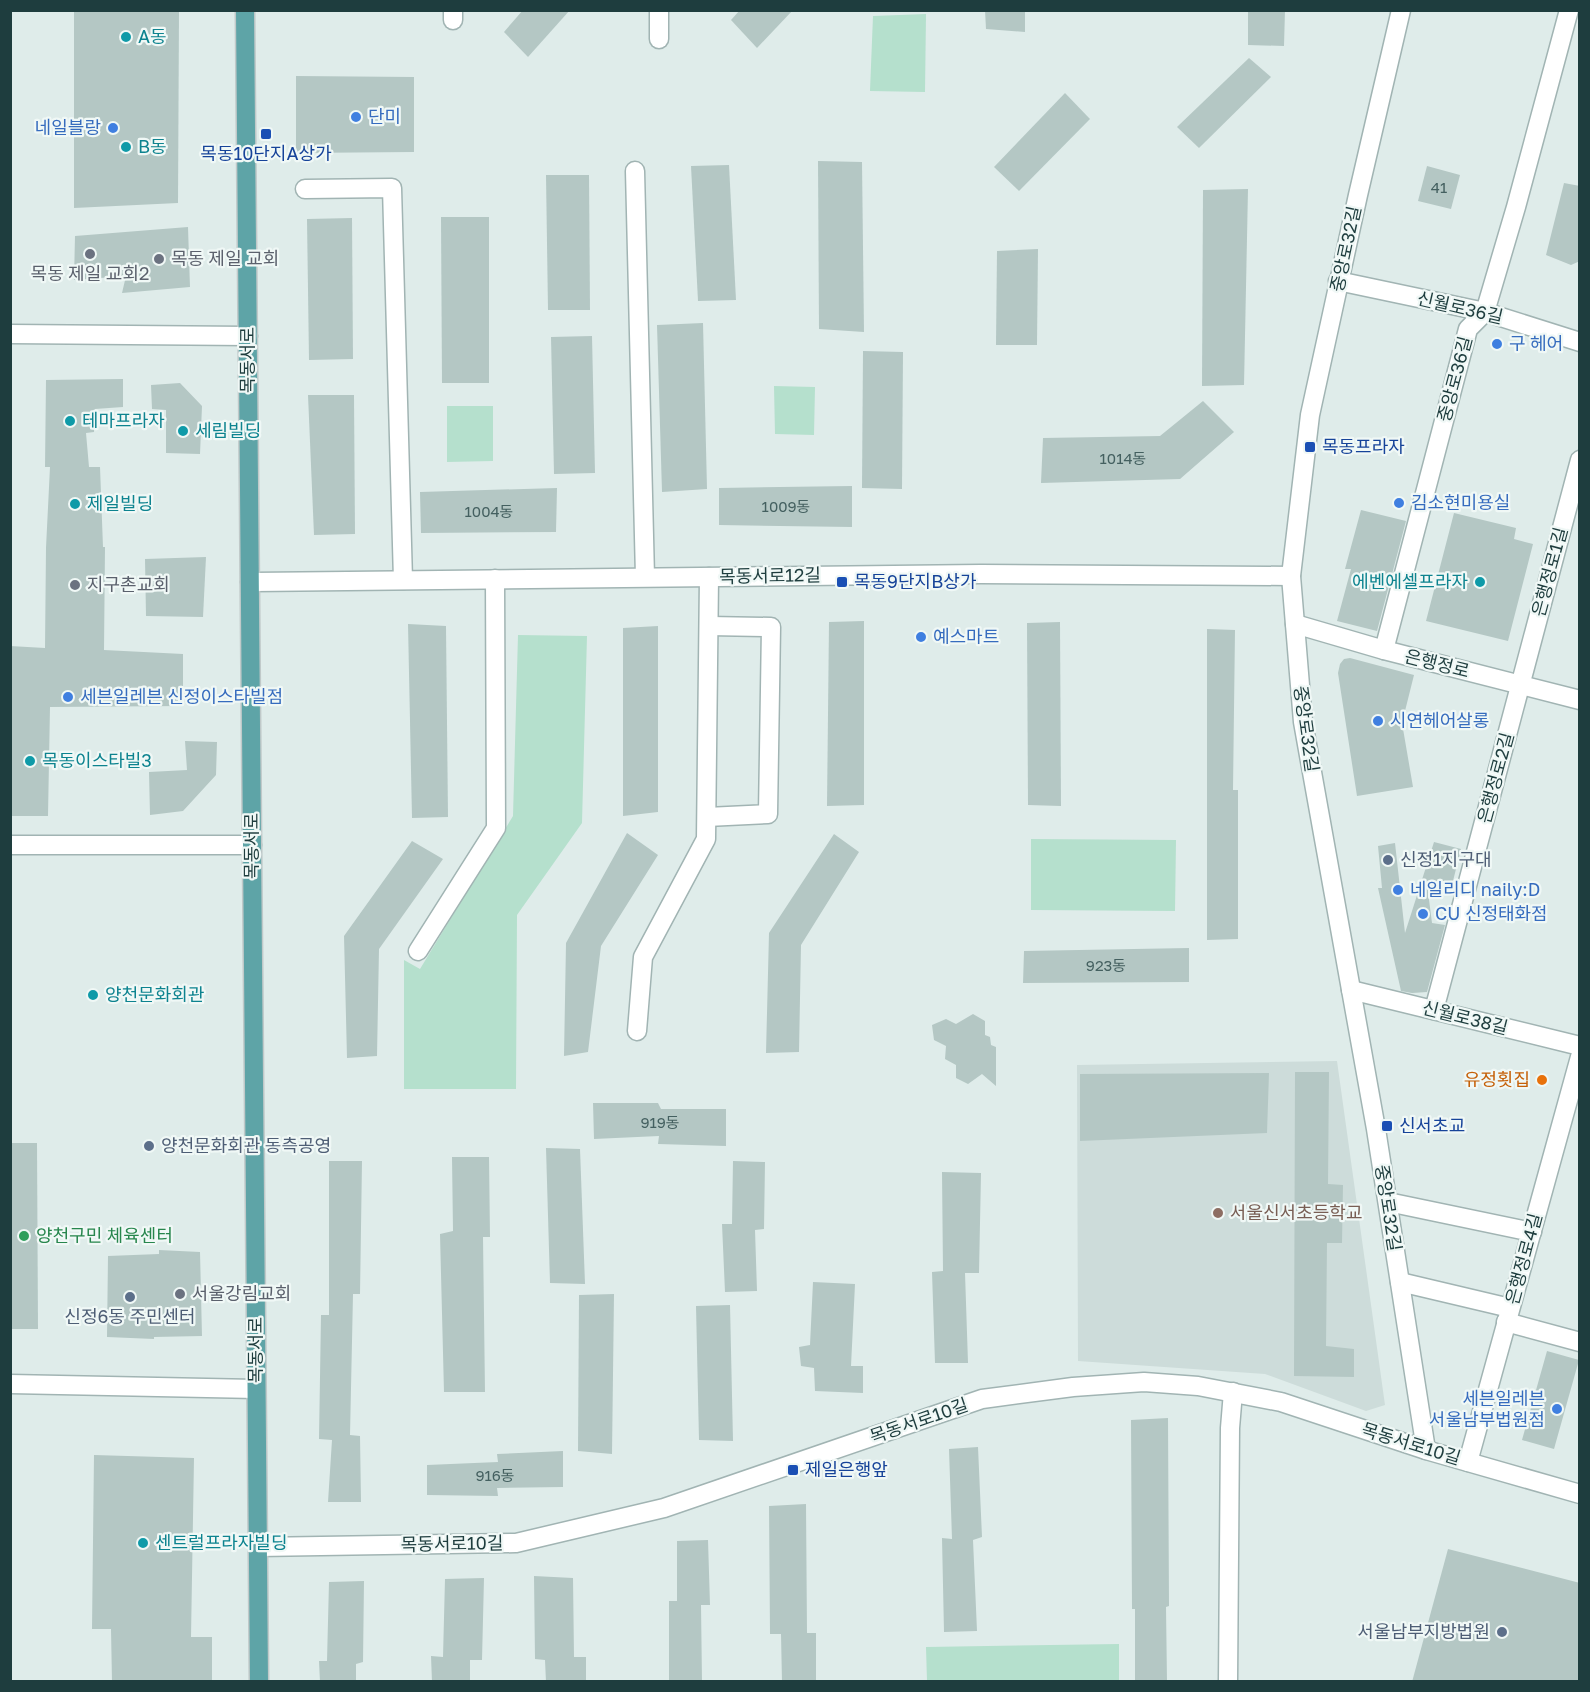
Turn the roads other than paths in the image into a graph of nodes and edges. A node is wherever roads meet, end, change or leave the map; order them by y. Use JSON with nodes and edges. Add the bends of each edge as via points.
{"nodes":[{"id":1,"x":245,"y":10,"type":"edge"},
{"id":2,"x":659,"y":10,"type":"edge"},
{"id":3,"x":1401,"y":10,"type":"edge"},
{"id":4,"x":1569,"y":10,"type":"edge"},
{"id":5,"x":659,"y":39,"type":"dead end"},
{"id":6,"x":635,"y":171,"type":"dead end"},
{"id":7,"x":305,"y":189,"type":"dead end"},
{"id":8,"x":1338,"y":281,"type":"junction"},
{"id":9,"x":1485,"y":312,"type":"junction"},
{"id":10,"x":10,"y":334,"type":"edge"},
{"id":11,"x":248,"y":336,"type":"junction"},
{"id":12,"x":1580,"y":342,"type":"edge"},
{"id":13,"x":1580,"y":460,"type":"edge"},
{"id":14,"x":1291,"y":576,"type":"junction"},
{"id":15,"x":710,"y":577,"type":"junction"},
{"id":16,"x":645,"y":578,"type":"junction"},
{"id":17,"x":495,"y":579,"type":"junction"},
{"id":18,"x":403,"y":580,"type":"junction"},
{"id":19,"x":250,"y":582,"type":"junction"},
{"id":20,"x":1294,"y":624,"type":"junction"},
{"id":21,"x":709,"y":626,"type":"junction"},
{"id":22,"x":1384,"y":650,"type":"junction"},
{"id":23,"x":1521,"y":685,"type":"junction"},
{"id":24,"x":1580,"y":700,"type":"edge"},
{"id":25,"x":707,"y":817,"type":"junction"},
{"id":26,"x":10,"y":845,"type":"edge"},
{"id":27,"x":252,"y":845,"type":"junction"},
{"id":28,"x":418,"y":951,"type":"dead end"},
{"id":29,"x":1351,"y":990,"type":"junction"},
{"id":30,"x":1434,"y":1010,"type":"junction"},
{"id":31,"x":637,"y":1031,"type":"dead end"},
{"id":32,"x":1580,"y":1046,"type":"edge"},
{"id":33,"x":1580,"y":1057,"type":"edge"},
{"id":34,"x":1388,"y":1202,"type":"junction"},
{"id":35,"x":1532,"y":1232,"type":"junction"},
{"id":36,"x":1400,"y":1282,"type":"junction"},
{"id":37,"x":1508,"y":1315,"type":"junction"},
{"id":38,"x":1580,"y":1342,"type":"edge"},
{"id":39,"x":10,"y":1383,"type":"edge"},
{"id":40,"x":256,"y":1389,"type":"junction"},
{"id":41,"x":1233,"y":1392,"type":"junction"},
{"id":42,"x":1426,"y":1450,"type":"junction"},
{"id":43,"x":1468,"y":1462,"type":"junction"},
{"id":44,"x":1580,"y":1494,"type":"edge"},
{"id":45,"x":258,"y":1547,"type":"junction"},
{"id":46,"x":259,"y":1682,"type":"edge"},
{"id":47,"x":1228,"y":1682,"type":"edge"}],
"edges":[{"from":1,"to":11,"type":"main road","name":"목동서로"},
{"from":2,"to":5,"type":"street"},
{"from":3,"to":8,"type":"street","name":"중앙로32길"},
{"from":4,"to":9,"type":"street","name":"중앙로36길"},
{"from":6,"to":16,"type":"street"},
{"from":7,"to":18,"type":"street","via":[[392,188]]},
{"from":8,"to":9,"type":"street","name":"신월로36길"},
{"from":8,"to":14,"type":"street","name":"중앙로32길","via":[[1310,415]]},
{"from":9,"to":12,"type":"street","name":"신월로36길"},
{"from":9,"to":22,"type":"street","name":"중앙로36길","via":[[1468,328]]},
{"from":10,"to":11,"type":"street"},
{"from":11,"to":19,"type":"main road","name":"목동서로"},
{"from":13,"to":23,"type":"street","name":"은행정로1길"},
{"from":14,"to":15,"type":"street","name":"목동서로12길"},
{"from":14,"to":20,"type":"street","name":"중앙로32길"},
{"from":15,"to":16,"type":"street","name":"목동서로12길"},
{"from":15,"to":21,"type":"street"},
{"from":16,"to":17,"type":"street","name":"목동서로12길"},
{"from":17,"to":18,"type":"street","name":"목동서로12길"},
{"from":17,"to":28,"type":"street","via":[[496,828]]},
{"from":18,"to":19,"type":"street","name":"목동서로12길"},
{"from":19,"to":27,"type":"main road","name":"목동서로"},
{"from":20,"to":22,"type":"street","name":"은행정로"},
{"from":20,"to":29,"type":"street","name":"중앙로32길","via":[[1303,722]]},
{"from":21,"to":25,"type":"street"},
{"from":21,"to":25,"type":"street","via":[[771,627],[768,814]]},
{"from":22,"to":23,"type":"street","name":"은행정로"},
{"from":23,"to":24,"type":"street","name":"은행정로"},
{"from":23,"to":30,"type":"street","name":"은행정로2길"},
{"from":25,"to":31,"type":"street","via":[[706,839],[643,957]]},
{"from":26,"to":27,"type":"street"},
{"from":27,"to":40,"type":"main road","name":"목동서로"},
{"from":29,"to":30,"type":"street","name":"신월로38길"},
{"from":29,"to":34,"type":"street","name":"중앙로32길"},
{"from":30,"to":32,"type":"street","name":"신월로38길"},
{"from":33,"to":35,"type":"street","name":"은행정로4길"},
{"from":34,"to":35,"type":"street"},
{"from":34,"to":36,"type":"street","name":"중앙로32길"},
{"from":35,"to":37,"type":"street","name":"은행정로4길"},
{"from":36,"to":37,"type":"street"},
{"from":36,"to":42,"type":"street","name":"중앙로32길"},
{"from":37,"to":38,"type":"street"},
{"from":37,"to":43,"type":"street","name":"은행정로4길"},
{"from":39,"to":40,"type":"street"},
{"from":40,"to":45,"type":"main road","name":"목동서로"},
{"from":41,"to":42,"type":"street","name":"목동서로10길","via":[[1281,1402]]},
{"from":41,"to":45,"type":"street","name":"목동서로10길","via":[[1144,1382],[982,1399],[663,1508],[516,1543]]},
{"from":41,"to":47,"type":"street"},
{"from":42,"to":43,"type":"street","name":"목동서로10길"},
{"from":43,"to":44,"type":"street","name":"목동서로10길"},
{"from":45,"to":46,"type":"main road","name":"목동서로"}]}
